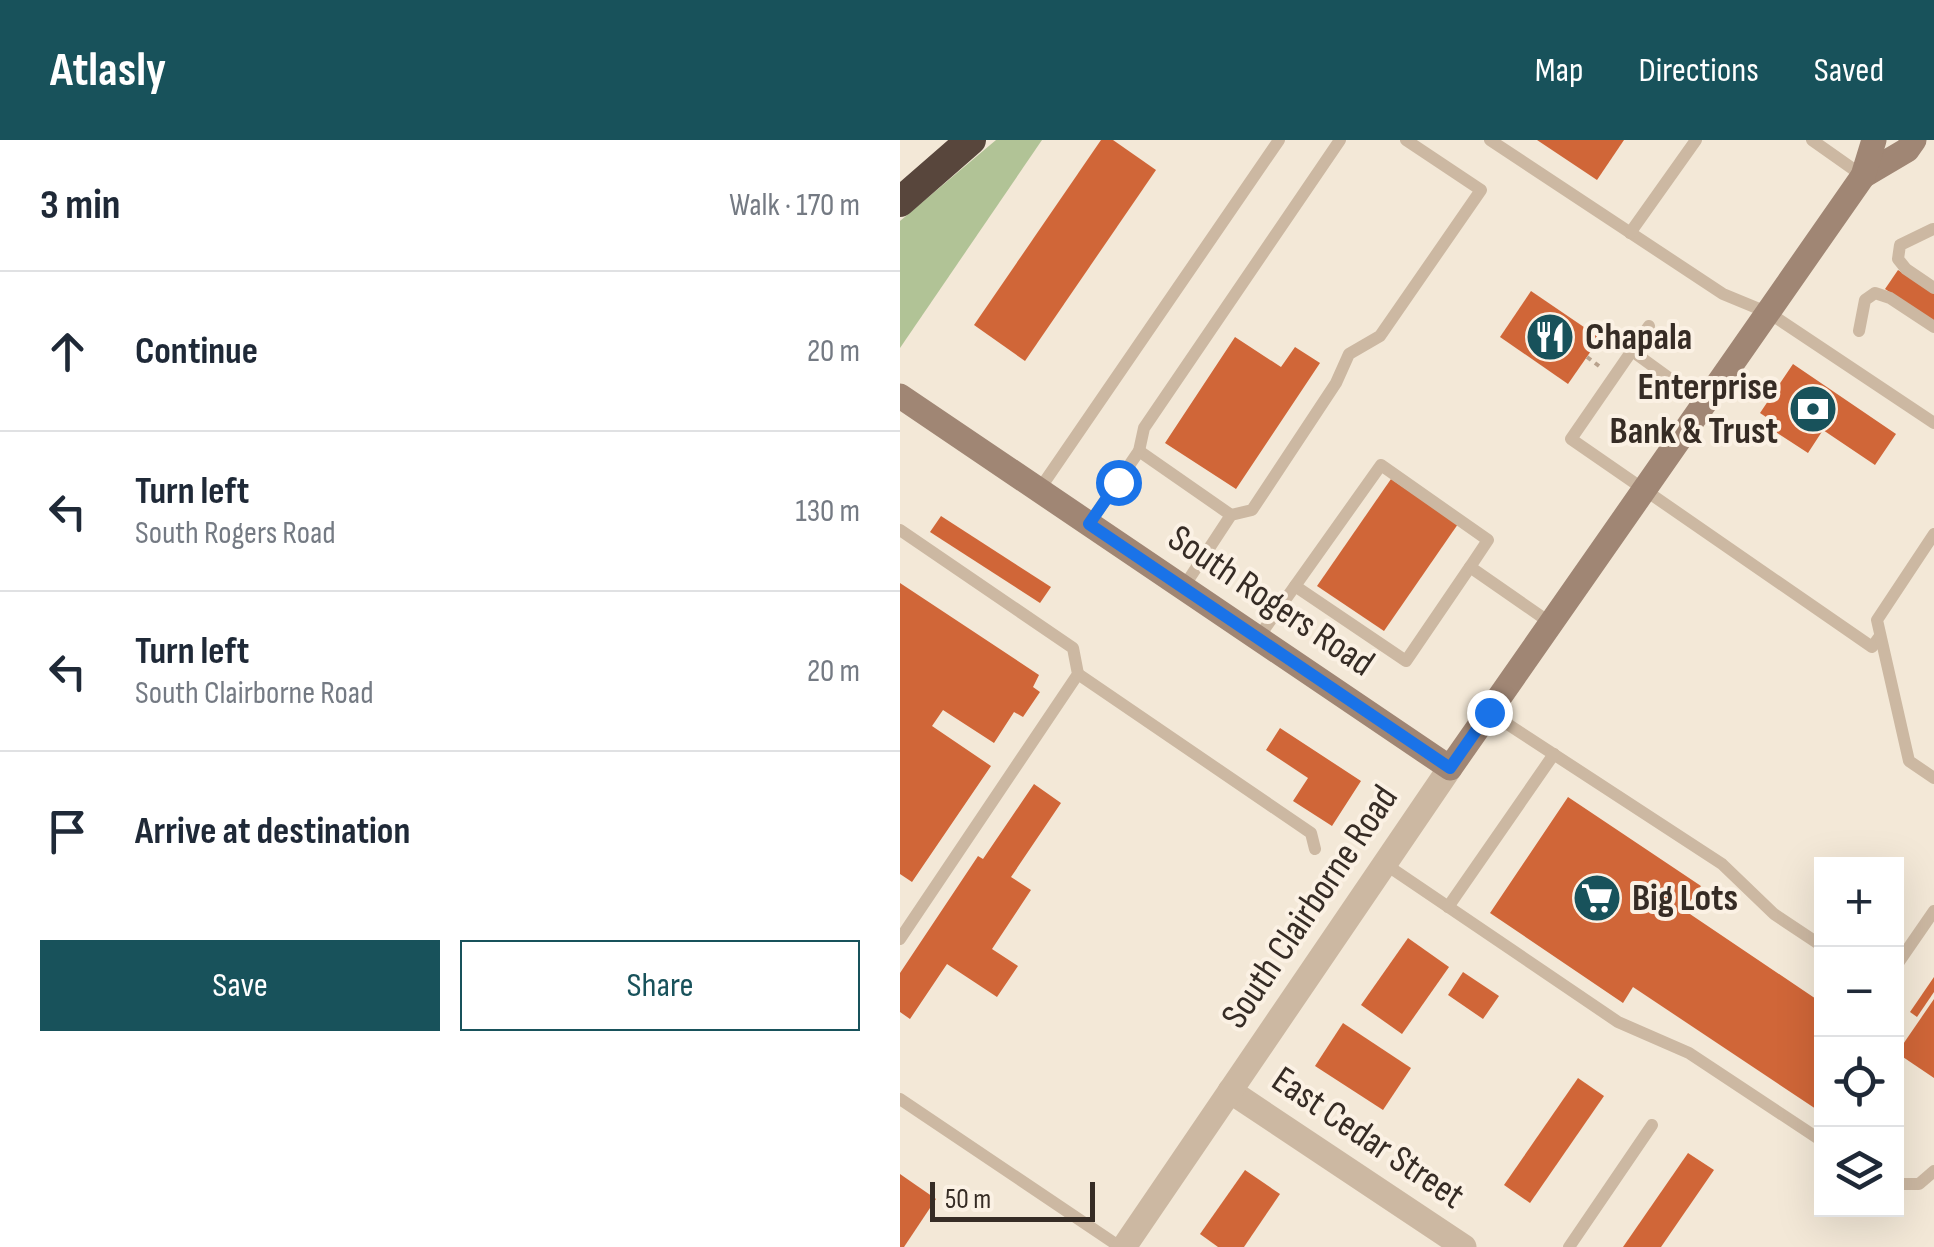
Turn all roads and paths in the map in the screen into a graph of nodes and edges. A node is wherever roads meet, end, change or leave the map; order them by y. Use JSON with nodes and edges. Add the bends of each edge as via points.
{"nodes":[{"id":1,"x":971,"y":140,"type":"edge"},
{"id":2,"x":1280,"y":140,"type":"edge"},
{"id":3,"x":1340,"y":140,"type":"edge"},
{"id":4,"x":1406,"y":140,"type":"edge"},
{"id":5,"x":1490,"y":140,"type":"edge"},
{"id":6,"x":1696,"y":140,"type":"edge"},
{"id":7,"x":1812,"y":140,"type":"edge"},
{"id":8,"x":1874,"y":140,"type":"edge"},
{"id":9,"x":1914,"y":140,"type":"edge"},
{"id":10,"x":1863,"y":176,"type":"junction"},
{"id":11,"x":900,"y":202,"type":"edge"},
{"id":12,"x":1934,"y":230,"type":"edge"},
{"id":13,"x":1630,"y":233,"type":"junction"},
{"id":14,"x":1934,"y":288,"type":"edge"},
{"id":15,"x":1768,"y":313,"type":"junction"},
{"id":16,"x":1649,"y":326,"type":"dead end"},
{"id":17,"x":1934,"y":326,"type":"edge"},
{"id":18,"x":1859,"y":331,"type":"dead end"},
{"id":19,"x":1632,"y":351,"type":"junction"},
{"id":20,"x":900,"y":396,"type":"edge"},
{"id":21,"x":1705,"y":404,"type":"junction"},
{"id":22,"x":1934,"y":424,"type":"edge"},
{"id":23,"x":1139,"y":452,"type":"junction"},
{"id":24,"x":1039,"y":490,"type":"junction"},
{"id":25,"x":1645,"y":490,"type":"junction"},
{"id":26,"x":1230,"y":515,"type":"junction"},
{"id":27,"x":1089,"y":524,"type":"junction"},
{"id":28,"x":900,"y":530,"type":"edge"},
{"id":29,"x":1934,"y":534,"type":"edge"},
{"id":30,"x":1470,"y":567,"type":"junction"},
{"id":31,"x":1295,"y":586,"type":"junction"},
{"id":32,"x":1184,"y":588,"type":"junction"},
{"id":33,"x":1552,"y":624,"type":"junction"},
{"id":34,"x":1880,"y":636,"type":"junction"},
{"id":35,"x":1258,"y":638,"type":"junction"},
{"id":36,"x":1078,"y":674,"type":"junction"},
{"id":37,"x":1489,"y":712,"type":"junction"},
{"id":38,"x":1554,"y":754,"type":"junction"},
{"id":39,"x":1450,"y":768,"type":"junction"},
{"id":40,"x":1934,"y":778,"type":"edge"},
{"id":41,"x":1315,"y":849,"type":"dead end"},
{"id":42,"x":1385,"y":864,"type":"junction"},
{"id":43,"x":1448,"y":907,"type":"junction"},
{"id":44,"x":1934,"y":911,"type":"edge"},
{"id":45,"x":900,"y":939,"type":"edge"},
{"id":46,"x":1814,"y":941,"type":"edge"},
{"id":47,"x":1904,"y":954,"type":"edge"},
{"id":48,"x":1230,"y":1091,"type":"junction"},
{"id":49,"x":900,"y":1099,"type":"edge"},
{"id":50,"x":1652,"y":1125,"type":"dead end"},
{"id":51,"x":1814,"y":1136,"type":"edge"},
{"id":52,"x":1934,"y":1171,"type":"edge"},
{"id":53,"x":1904,"y":1184,"type":"edge"},
{"id":54,"x":1122,"y":1247,"type":"edge"},
{"id":55,"x":1464,"y":1247,"type":"edge"},
{"id":56,"x":1568,"y":1247,"type":"edge"}],
"edges":[{"from":1,"to":11,"type":"highway"},
{"from":2,"to":24,"type":"lane"},
{"from":3,"to":23,"type":"lane","via":[[1144,428]]},
{"from":4,"to":26,"type":"lane","via":[[1481,190],[1380,336],[1349,354],[1252,510]]},
{"from":5,"to":13,"type":"lane"},
{"from":6,"to":13,"type":"lane"},
{"from":7,"to":10,"type":"lane"},
{"from":8,"to":10,"type":"main road"},
{"from":9,"to":10,"type":"main road"},
{"from":10,"to":15,"type":"main road","name":"South Clairborne Road"},
{"from":12,"to":14,"type":"lane","via":[[1900,245],[1898,259]]},
{"from":13,"to":15,"type":"lane","via":[[1734,300]]},
{"from":15,"to":21,"type":"main road","name":"South Clairborne Road"},
{"from":15,"to":22,"type":"lane"},
{"from":16,"to":19,"type":"lane"},
{"from":17,"to":18,"type":"lane","via":[[1875,293],[1866,300]]},
{"from":19,"to":21,"type":"lane"},
{"from":19,"to":25,"type":"lane","via":[[1570,439]]},
{"from":20,"to":24,"type":"main road","name":"South Rogers Road"},
{"from":21,"to":25,"type":"main road","name":"South Clairborne Road"},
{"from":23,"to":26,"type":"lane"},
{"from":23,"to":27,"type":"lane"},
{"from":24,"to":27,"type":"main road","name":"South Rogers Road"},
{"from":25,"to":33,"type":"main road","name":"South Clairborne Road"},
{"from":25,"to":34,"type":"lane","via":[[1872,647]]},
{"from":26,"to":32,"type":"lane"},
{"from":27,"to":32,"type":"main road","name":"South Rogers Road"},
{"from":28,"to":36,"type":"lane","via":[[1073,648]]},
{"from":29,"to":34,"type":"lane","via":[[1876,620]]},
{"from":30,"to":31,"type":"lane","via":[[1406,662]]},
{"from":30,"to":31,"type":"lane","via":[[1488,540],[1381,465]]},
{"from":30,"to":33,"type":"lane"},
{"from":31,"to":35,"type":"lane"},
{"from":32,"to":35,"type":"main road","name":"South Rogers Road"},
{"from":33,"to":37,"type":"main road","name":"South Clairborne Road"},
{"from":34,"to":40,"type":"lane","via":[[1909,761]]},
{"from":35,"to":39,"type":"main road","name":"South Rogers Road"},
{"from":36,"to":41,"type":"lane","via":[[1311,833]]},
{"from":36,"to":45,"type":"lane"},
{"from":37,"to":38,"type":"lane"},
{"from":37,"to":39,"type":"main road","name":"South Clairborne Road"},
{"from":38,"to":43,"type":"lane"},
{"from":38,"to":46,"type":"lane","via":[[1722,864],[1774,914]]},
{"from":39,"to":42,"type":"street","name":"South Clairborne Road"},
{"from":42,"to":43,"type":"lane"},
{"from":42,"to":48,"type":"street","name":"South Clairborne Road"},
{"from":43,"to":51,"type":"lane","via":[[1618,1022],[1689,1053]]},
{"from":44,"to":47,"type":"lane"},
{"from":48,"to":54,"type":"street","name":"South Clairborne Road"},
{"from":48,"to":55,"type":"street","name":"East Cedar Street"},
{"from":49,"to":54,"type":"lane"},
{"from":50,"to":56,"type":"lane"},
{"from":52,"to":53,"type":"lane","via":[[1919,1184]]}]}
